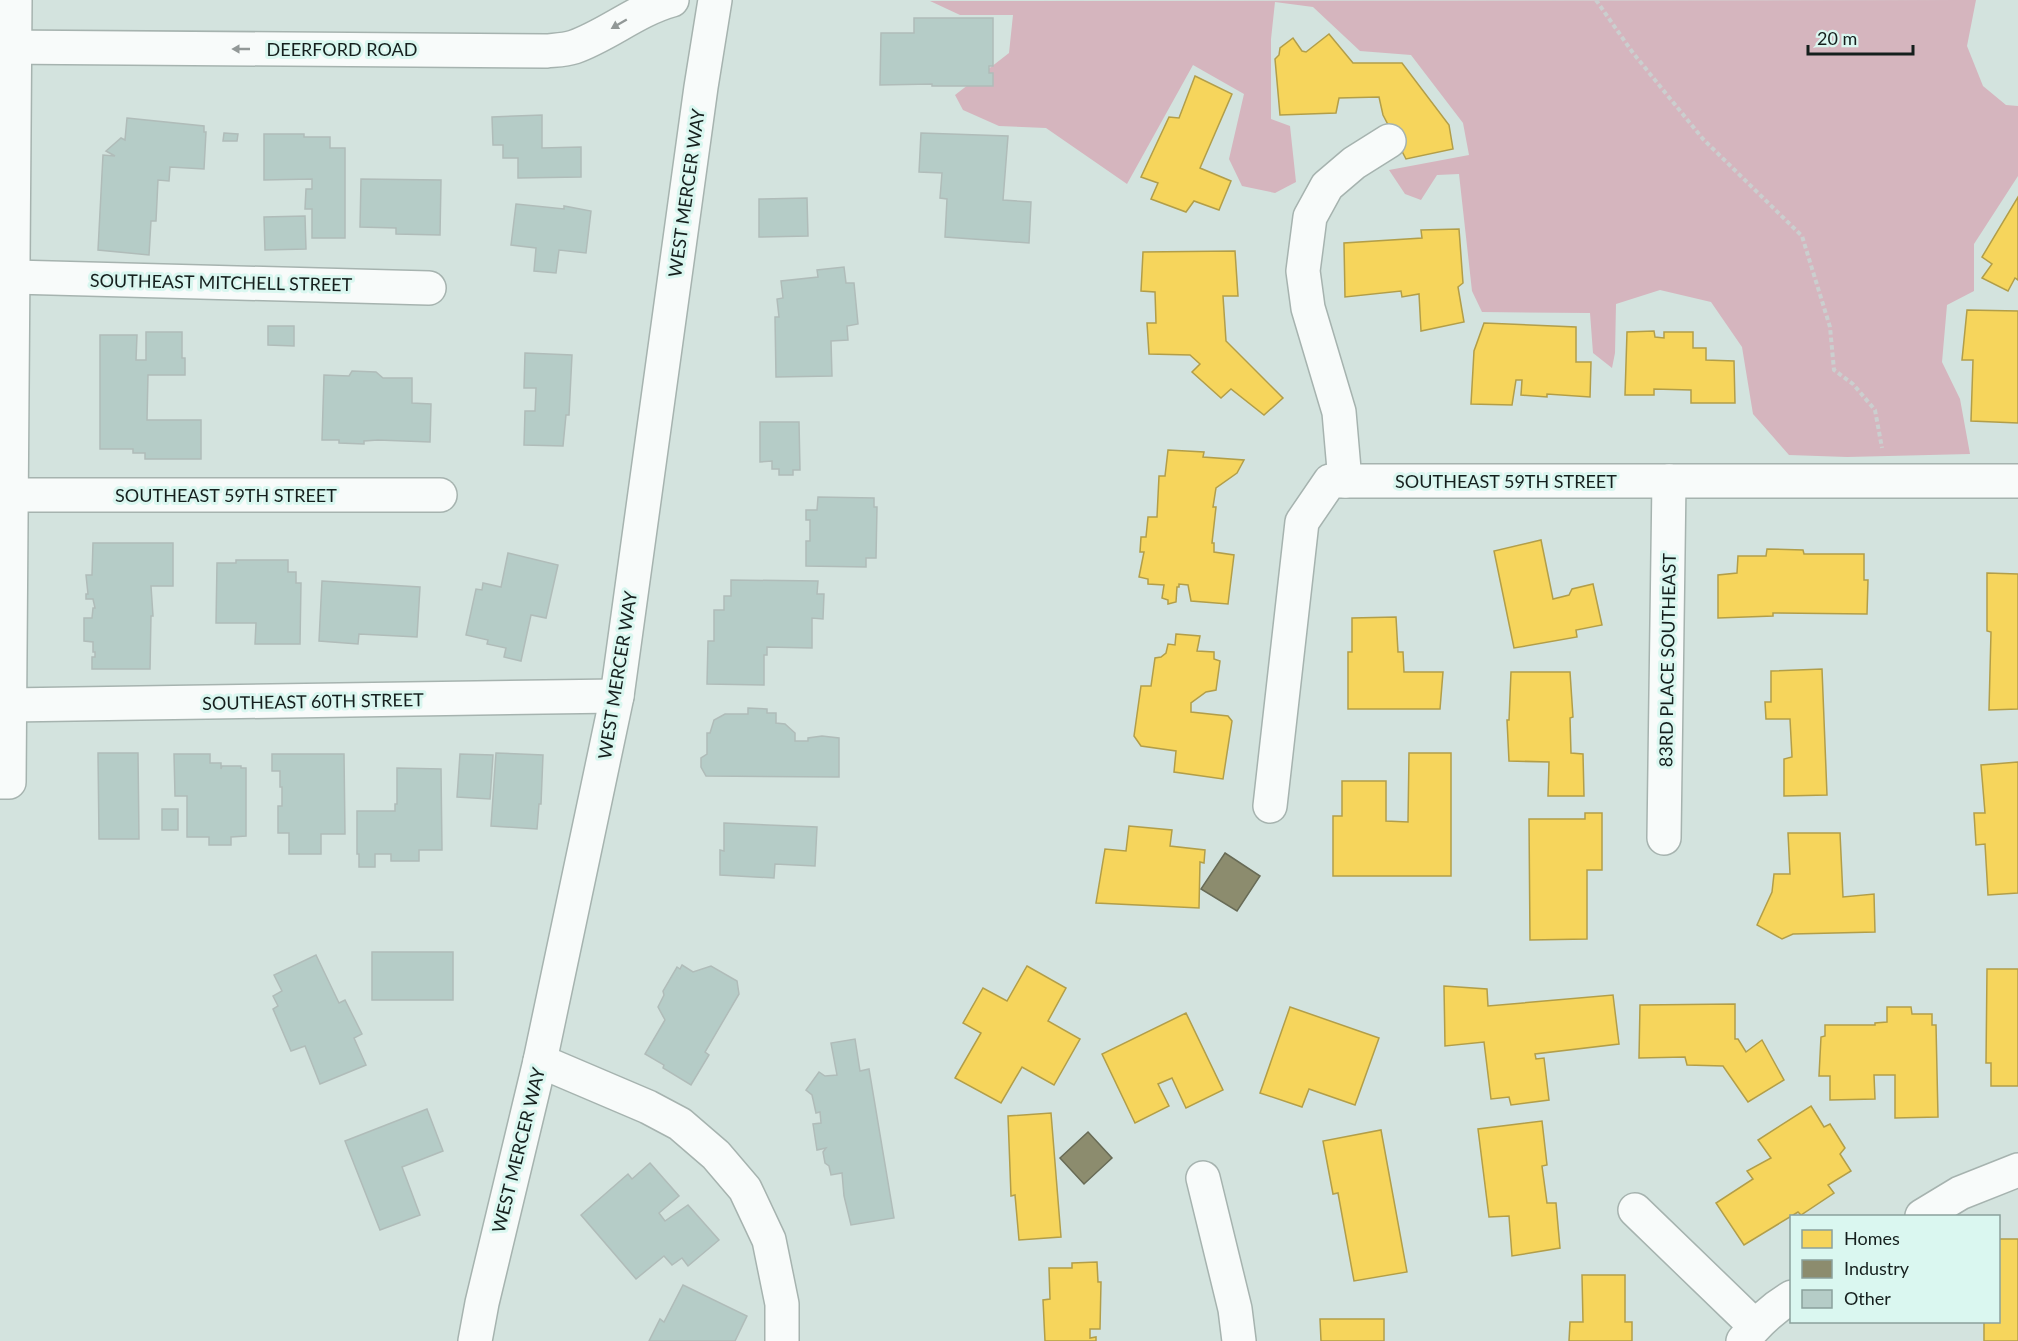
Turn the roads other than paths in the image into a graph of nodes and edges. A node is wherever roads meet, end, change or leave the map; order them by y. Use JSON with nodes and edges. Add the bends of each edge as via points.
{"nodes":[{"id":1,"x":15,"y":0,"type":"edge"},
{"id":2,"x":672,"y":0,"type":"edge"},
{"id":3,"x":715,"y":0,"type":"edge"},
{"id":4,"x":8,"y":47,"type":"edge"},
{"id":5,"x":1389,"y":141,"type":"dead end"},
{"id":6,"x":14,"y":277,"type":"junction"},
{"id":7,"x":429,"y":288,"type":"dead end"},
{"id":8,"x":1337,"y":481,"type":"junction"},
{"id":9,"x":1669,"y":481,"type":"junction"},
{"id":10,"x":2018,"y":481,"type":"edge"},
{"id":11,"x":12,"y":495,"type":"junction"},
{"id":12,"x":440,"y":495,"type":"dead end"},
{"id":13,"x":616,"y":696,"type":"junction"},
{"id":14,"x":9,"y":705,"type":"junction"},
{"id":15,"x":5,"y":782,"type":"edge"},
{"id":16,"x":1270,"y":806,"type":"dead end"},
{"id":17,"x":1664,"y":838,"type":"dead end"},
{"id":18,"x":540,"y":1061,"type":"junction"},
{"id":19,"x":2018,"y":1170,"type":"edge"},
{"id":20,"x":1203,"y":1178,"type":"dead end"},
{"id":21,"x":1635,"y":1210,"type":"dead end"},
{"id":22,"x":1924,"y":1215,"type":"edge"},
{"id":23,"x":1790,"y":1298,"type":"edge"},
{"id":24,"x":1749,"y":1334,"type":"edge"},
{"id":25,"x":475,"y":1341,"type":"edge"},
{"id":26,"x":782,"y":1341,"type":"edge"},
{"id":27,"x":1239,"y":1341,"type":"edge"}],
"edges":[{"from":1,"to":4,"type":"street"},
{"from":2,"to":4,"type":"street","name":"DEERFORD ROAD","one_way":true,"via":[[572,48],[546,51]]},
{"from":3,"to":13,"type":"street","name":"WEST MERCER WAY"},
{"from":4,"to":6,"type":"street"},
{"from":5,"to":8,"type":"street","via":[[1327,186],[1310,217],[1303,271],[1308,308],[1339,412]]},
{"from":6,"to":7,"type":"street","name":"SOUTHEAST MITCHELL STREET"},
{"from":6,"to":11,"type":"street"},
{"from":8,"to":9,"type":"street","name":"SOUTHEAST 59TH STREET"},
{"from":8,"to":16,"type":"street","via":[[1302,522]]},
{"from":9,"to":10,"type":"street","name":"SOUTHEAST 59TH STREET"},
{"from":9,"to":17,"type":"street","name":"83RD PLACE SOUTHEAST"},
{"from":11,"to":12,"type":"street","name":"SOUTHEAST 59TH STREET"},
{"from":11,"to":14,"type":"street"},
{"from":13,"to":14,"type":"street","name":"SOUTHEAST 60TH STREET"},
{"from":13,"to":18,"type":"street","name":"WEST MERCER WAY"},
{"from":14,"to":15,"type":"street"},
{"from":18,"to":25,"type":"street","name":"WEST MERCER WAY"},
{"from":18,"to":26,"type":"street","via":[[680,1124],[716,1155],[745,1189],[769,1240],[782,1304]]},
{"from":19,"to":22,"type":"street","via":[[1960,1193]]},
{"from":20,"to":27,"type":"street"},
{"from":21,"to":24,"type":"street"},
{"from":23,"to":24,"type":"street","via":[[1776,1306]]}]}
